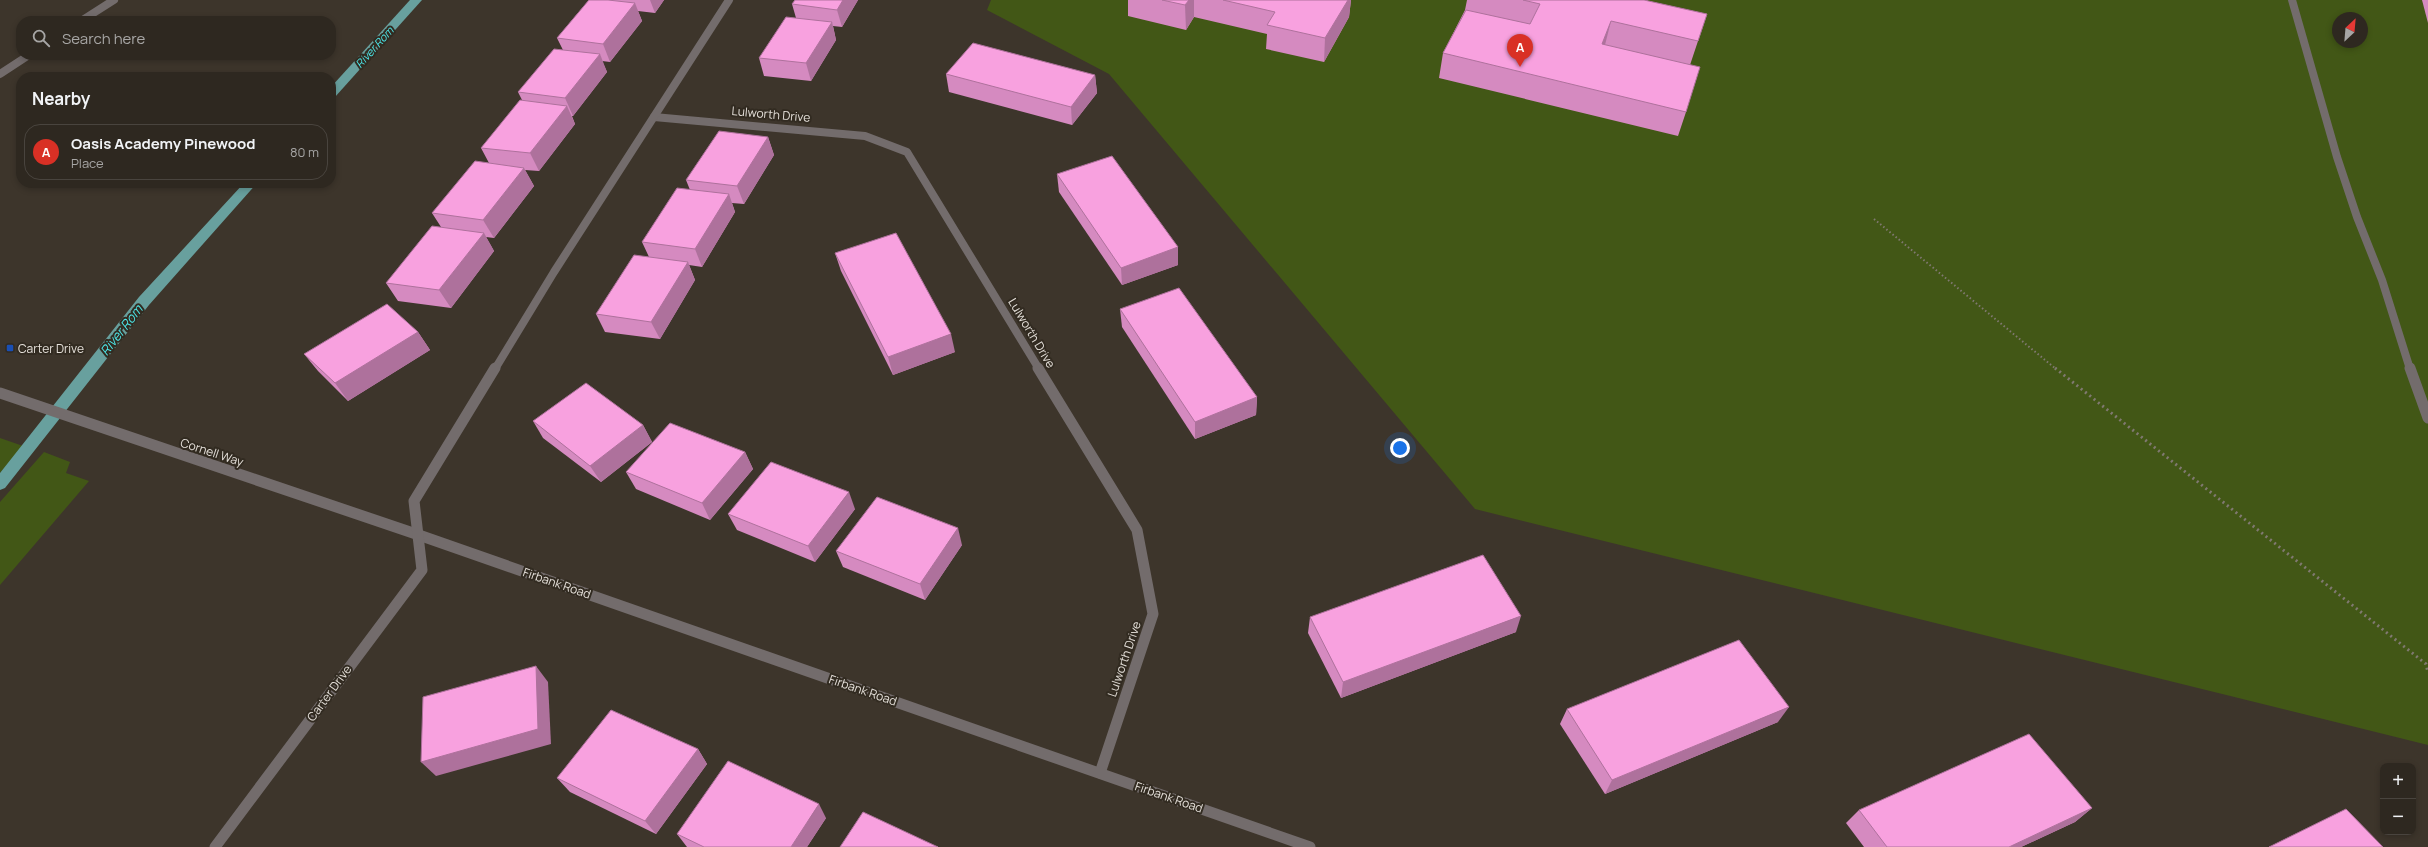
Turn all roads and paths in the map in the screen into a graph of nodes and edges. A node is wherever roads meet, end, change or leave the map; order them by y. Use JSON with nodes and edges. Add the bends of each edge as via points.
{"nodes":[{"id":1,"x":114,"y":0,"type":"edge"},
{"id":2,"x":729,"y":0,"type":"edge"},
{"id":3,"x":2292,"y":0,"type":"edge"},
{"id":4,"x":89,"y":16,"type":"edge"},
{"id":5,"x":21,"y":60,"type":"edge"},
{"id":6,"x":0,"y":74,"type":"edge"},
{"id":7,"x":654,"y":117,"type":"junction"},
{"id":8,"x":1874,"y":219,"type":"dead end"},
{"id":9,"x":0,"y":393,"type":"edge"},
{"id":10,"x":2428,"y":418,"type":"edge"},
{"id":11,"x":416,"y":534,"type":"junction"},
{"id":12,"x":2428,"y":673,"type":"edge"},
{"id":13,"x":1100,"y":773,"type":"junction"},
{"id":14,"x":215,"y":847,"type":"edge"},
{"id":15,"x":1310,"y":847,"type":"edge"}],
"edges":[{"from":1,"to":4,"type":"street"},
{"from":2,"to":7,"type":"street","name":"Carter Drive"},
{"from":3,"to":10,"type":"street","via":[[2337,157]]},
{"from":5,"to":6,"type":"street"},
{"from":7,"to":11,"type":"street","name":"Carter Drive","via":[[554,272],[414,502]]},
{"from":7,"to":13,"type":"street","name":"Lulworth Drive","via":[[865,136],[907,152],[1137,530],[1153,614]]},
{"from":8,"to":12,"type":"path","via":[[2088,395],[2426,664]]},
{"from":9,"to":11,"type":"street","name":"Cornell Way"},
{"from":11,"to":13,"type":"street","name":"Firbank Road"},
{"from":11,"to":14,"type":"street","name":"Carter Drive","via":[[422,570]]},
{"from":13,"to":15,"type":"street","name":"Firbank Road"}]}
